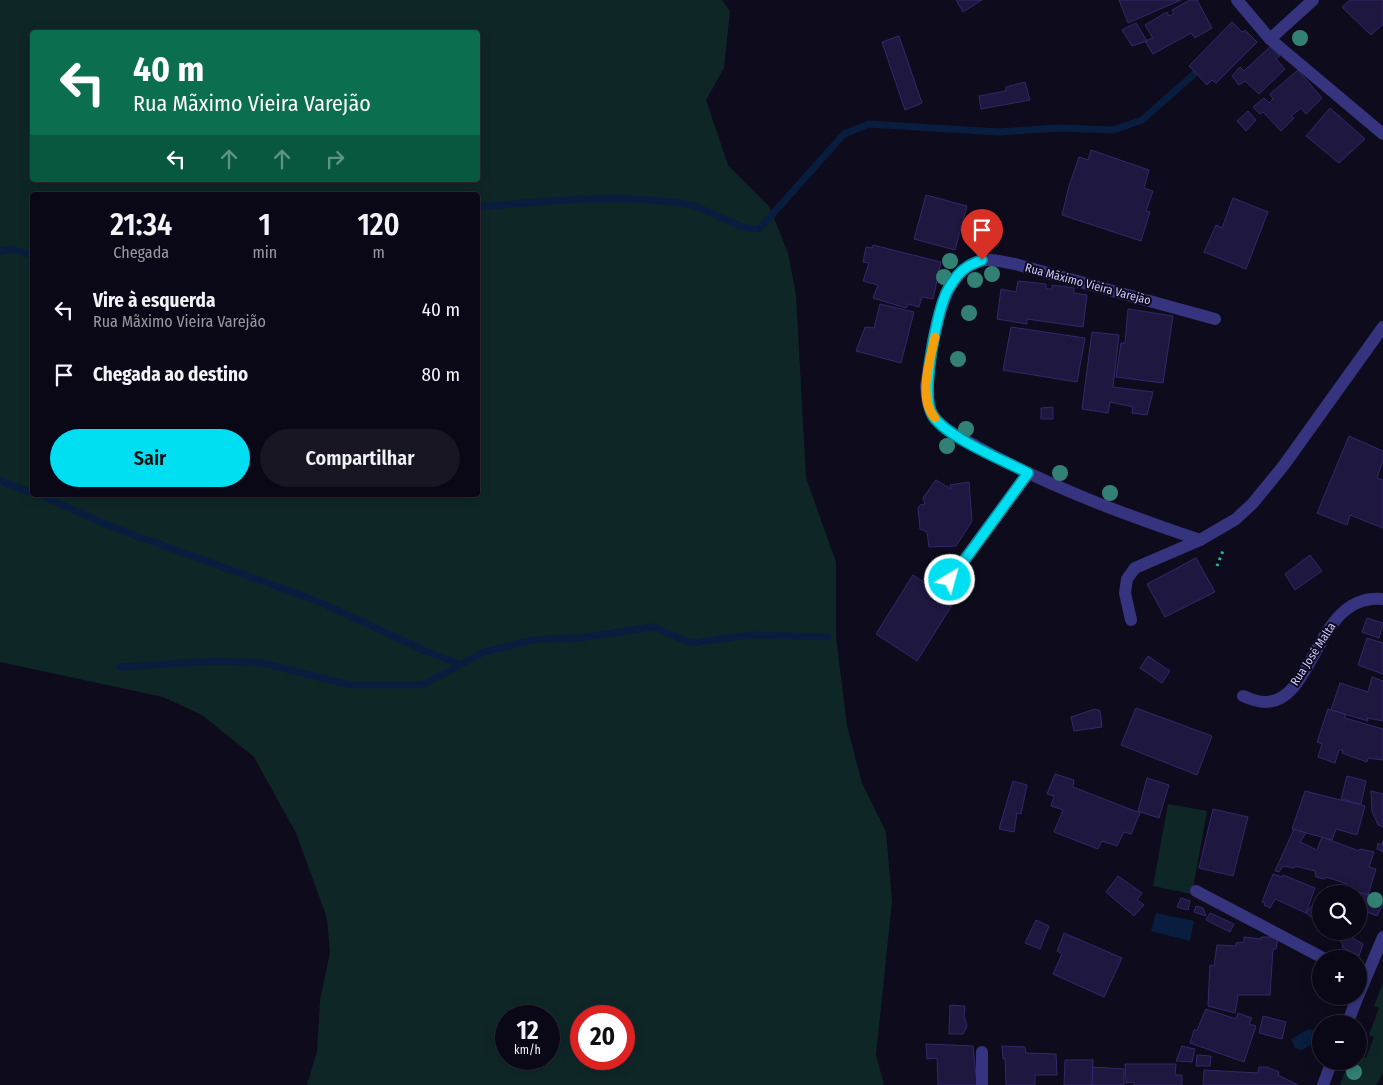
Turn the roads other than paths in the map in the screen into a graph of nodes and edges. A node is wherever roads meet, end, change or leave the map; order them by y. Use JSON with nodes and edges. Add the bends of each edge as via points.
{"nodes":[{"id":1,"x":1237,"y":0,"type":"edge"},
{"id":2,"x":1313,"y":0,"type":"edge"},
{"id":3,"x":1270,"y":40,"type":"junction"},
{"id":4,"x":1383,"y":134,"type":"edge"},
{"id":5,"x":1215,"y":319,"type":"dead end"},
{"id":6,"x":1383,"y":327,"type":"edge"},
{"id":7,"x":1028,"y":473,"type":"junction"},
{"id":8,"x":1200,"y":540,"type":"junction"},
{"id":9,"x":942,"y":590,"type":"dead end"},
{"id":10,"x":1383,"y":599,"type":"edge"},
{"id":11,"x":1131,"y":620,"type":"dead end"},
{"id":12,"x":1243,"y":696,"type":"dead end"},
{"id":13,"x":1196,"y":891,"type":"dead end"},
{"id":14,"x":1383,"y":936,"type":"edge"},
{"id":15,"x":1312,"y":952,"type":"edge"},
{"id":16,"x":1367,"y":968,"type":"edge"},
{"id":17,"x":982,"y":1052,"type":"dead end"},
{"id":18,"x":1329,"y":1070,"type":"edge"},
{"id":19,"x":982,"y":1085,"type":"edge"},
{"id":20,"x":1323,"y":1085,"type":"edge"}],
"edges":[{"from":1,"to":3,"type":"street"},
{"from":2,"to":3,"type":"street"},
{"from":3,"to":4,"type":"street"},
{"from":5,"to":7,"type":"street","name":"Rua Mãximo Vieira Varejão","via":[[1015,264],[982,260],[968,265],[957,275],[945,296],[930,360],[927,401],[933,415],[945,428]]},
{"from":6,"to":8,"type":"street","via":[[1253,503],[1236,519]]},
{"from":7,"to":8,"type":"street","name":"Rua Mãximo Vieira Varejão","via":[[1096,503]]},
{"from":7,"to":9,"type":"street"},
{"from":8,"to":11,"type":"street","via":[[1135,568],[1127,579],[1125,593]]},
{"from":10,"to":12,"type":"street","name":"Rua José Malta","via":[[1360,602],[1334,620],[1296,684],[1278,698],[1267,702]]},
{"from":13,"to":15,"type":"street"},
{"from":14,"to":16,"type":"street"},
{"from":17,"to":19,"type":"street"},
{"from":18,"to":20,"type":"street"}]}
